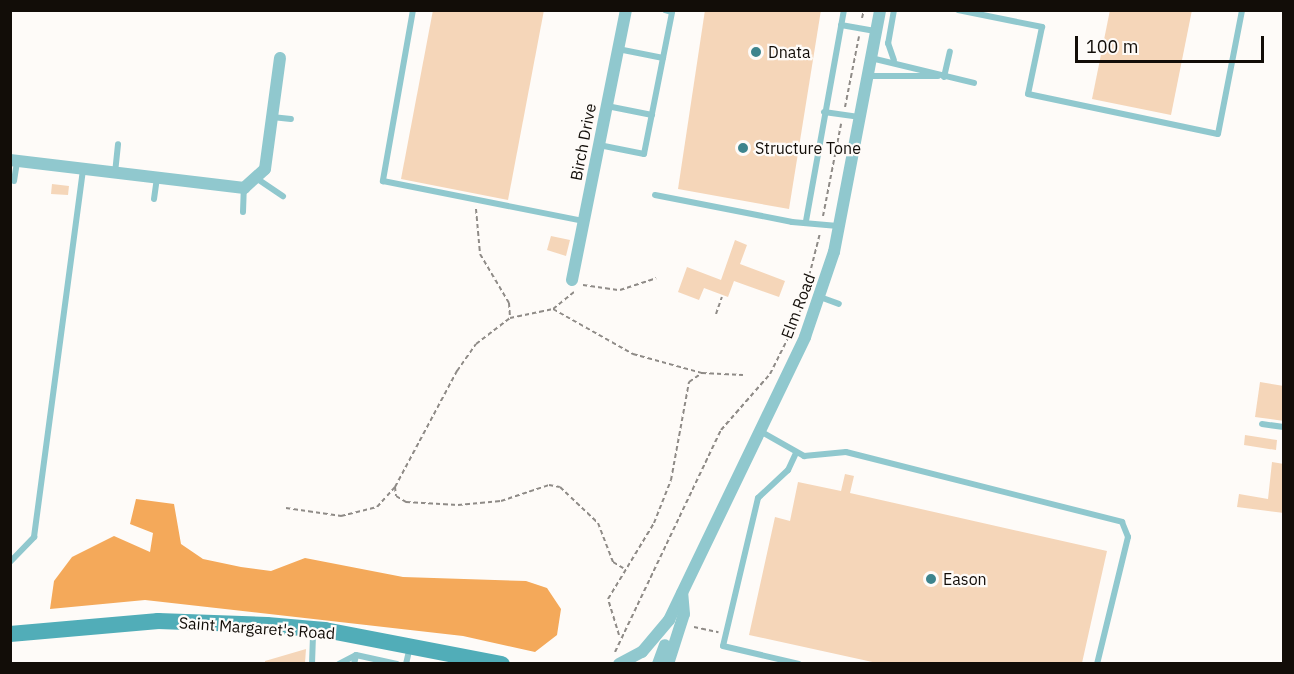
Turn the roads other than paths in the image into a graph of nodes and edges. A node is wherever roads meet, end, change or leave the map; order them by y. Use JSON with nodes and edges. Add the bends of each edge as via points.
{"nodes":[{"id":1,"x":413,"y":10,"type":"edge"},
{"id":2,"x":664,"y":10,"type":"edge"},
{"id":3,"x":844,"y":10,"type":"edge"},
{"id":4,"x":880,"y":10,"type":"edge"},
{"id":5,"x":894,"y":10,"type":"edge"},
{"id":6,"x":958,"y":10,"type":"edge"},
{"id":7,"x":1242,"y":10,"type":"edge"},
{"id":8,"x":622,"y":11,"type":"edge"},
{"id":9,"x":841,"y":25,"type":"junction"},
{"id":10,"x":876,"y":31,"type":"junction"},
{"id":11,"x":618,"y":49,"type":"junction"},
{"id":12,"x":950,"y":52,"type":"dead end"},
{"id":13,"x":280,"y":58,"type":"dead end"},
{"id":14,"x":663,"y":58,"type":"junction"},
{"id":15,"x":871,"y":58,"type":"junction"},
{"id":16,"x":894,"y":60,"type":"junction"},
{"id":17,"x":867,"y":76,"type":"junction"},
{"id":18,"x":941,"y":77,"type":"junction"},
{"id":19,"x":974,"y":83,"type":"dead end"},
{"id":20,"x":607,"y":105,"type":"junction"},
{"id":21,"x":824,"y":112,"type":"junction"},
{"id":22,"x":652,"y":115,"type":"junction"},
{"id":23,"x":272,"y":117,"type":"junction"},
{"id":24,"x":859,"y":117,"type":"junction"},
{"id":25,"x":291,"y":119,"type":"dead end"},
{"id":26,"x":118,"y":144,"type":"dead end"},
{"id":27,"x":599,"y":145,"type":"junction"},
{"id":28,"x":14,"y":160,"type":"edge"},
{"id":29,"x":83,"y":169,"type":"junction"},
{"id":30,"x":115,"y":173,"type":"junction"},
{"id":31,"x":157,"y":178,"type":"junction"},
{"id":32,"x":259,"y":180,"type":"junction"},
{"id":33,"x":14,"y":182,"type":"dead end"},
{"id":34,"x":244,"y":188,"type":"junction"},
{"id":35,"x":655,"y":195,"type":"dead end"},
{"id":36,"x":283,"y":196,"type":"dead end"},
{"id":37,"x":154,"y":199,"type":"dead end"},
{"id":38,"x":243,"y":212,"type":"dead end"},
{"id":39,"x":584,"y":220,"type":"junction"},
{"id":40,"x":806,"y":221,"type":"junction"},
{"id":41,"x":838,"y":226,"type":"junction"},
{"id":42,"x":572,"y":280,"type":"dead end"},
{"id":43,"x":820,"y":297,"type":"junction"},
{"id":44,"x":839,"y":304,"type":"dead end"},
{"id":45,"x":1262,"y":424,"type":"dead end"},
{"id":46,"x":1284,"y":427,"type":"edge"},
{"id":47,"x":760,"y":431,"type":"junction"},
{"id":48,"x":796,"y":453,"type":"junction"},
{"id":49,"x":10,"y":562,"type":"edge"},
{"id":50,"x":682,"y":592,"type":"junction"},
{"id":51,"x":669,"y":620,"type":"junction"},
{"id":52,"x":312,"y":629,"type":"junction"},
{"id":53,"x":10,"y":633,"type":"edge"},
{"id":54,"x":410,"y":646,"type":"junction"},
{"id":55,"x":356,"y":655,"type":"junction"},
{"id":56,"x":641,"y":658,"type":"edge"},
{"id":57,"x":460,"y":659,"type":"edge"},
{"id":58,"x":312,"y":663,"type":"edge"},
{"id":59,"x":339,"y":663,"type":"edge"},
{"id":60,"x":354,"y":663,"type":"edge"},
{"id":61,"x":397,"y":663,"type":"edge"},
{"id":62,"x":406,"y":663,"type":"edge"},
{"id":63,"x":502,"y":663,"type":"edge"},
{"id":64,"x":619,"y":663,"type":"edge"},
{"id":65,"x":658,"y":663,"type":"edge"},
{"id":66,"x":668,"y":663,"type":"edge"},
{"id":67,"x":799,"y":663,"type":"edge"},
{"id":68,"x":1097,"y":663,"type":"edge"}],
"edges":[{"from":1,"to":39,"type":"lane","via":[[383,181]]},
{"from":2,"to":14,"type":"lane","via":[[672,12]]},
{"from":3,"to":9,"type":"lane"},
{"from":4,"to":10,"type":"street","name":"Elm Road"},
{"from":5,"to":16,"type":"lane","via":[[888,43]]},
{"from":6,"to":7,"type":"lane","via":[[1042,27],[1028,94],[1218,134]]},
{"from":8,"to":11,"type":"street","name":"Birch Drive"},
{"from":9,"to":10,"type":"lane"},
{"from":9,"to":21,"type":"lane"},
{"from":10,"to":15,"type":"street","name":"Elm Road"},
{"from":11,"to":14,"type":"lane"},
{"from":11,"to":20,"type":"street","name":"Birch Drive"},
{"from":12,"to":18,"type":"lane"},
{"from":13,"to":23,"type":"street"},
{"from":14,"to":22,"type":"lane"},
{"from":15,"to":16,"type":"lane"},
{"from":15,"to":17,"type":"street","name":"Elm Road"},
{"from":16,"to":18,"type":"lane"},
{"from":17,"to":18,"type":"lane"},
{"from":17,"to":24,"type":"street","name":"Elm Road"},
{"from":18,"to":19,"type":"lane"},
{"from":20,"to":22,"type":"lane"},
{"from":20,"to":27,"type":"street","name":"Birch Drive"},
{"from":21,"to":24,"type":"lane"},
{"from":21,"to":40,"type":"lane"},
{"from":22,"to":27,"type":"lane","via":[[644,154]]},
{"from":23,"to":25,"type":"lane"},
{"from":23,"to":32,"type":"street"},
{"from":24,"to":41,"type":"street","name":"Elm Road"},
{"from":26,"to":30,"type":"lane"},
{"from":27,"to":39,"type":"street","name":"Birch Drive"},
{"from":28,"to":29,"type":"street"},
{"from":28,"to":33,"type":"lane"},
{"from":29,"to":30,"type":"street"},
{"from":29,"to":49,"type":"lane","via":[[34,537]]},
{"from":30,"to":31,"type":"street"},
{"from":31,"to":34,"type":"street"},
{"from":31,"to":37,"type":"lane"},
{"from":32,"to":34,"type":"street"},
{"from":32,"to":36,"type":"lane"},
{"from":34,"to":38,"type":"lane"},
{"from":35,"to":40,"type":"lane"},
{"from":39,"to":42,"type":"street","name":"Birch Drive"},
{"from":40,"to":41,"type":"lane"},
{"from":41,"to":43,"type":"street","name":"Elm Road"},
{"from":43,"to":44,"type":"lane"},
{"from":43,"to":47,"type":"street","name":"Elm Road"},
{"from":45,"to":46,"type":"lane"},
{"from":47,"to":48,"type":"lane"},
{"from":47,"to":50,"type":"street","name":"Elm Road"},
{"from":48,"to":67,"type":"lane","via":[[788,470],[758,498],[723,646]]},
{"from":48,"to":68,"type":"lane","via":[[818,458],[846,452],[1122,522],[1128,537]]},
{"from":50,"to":51,"type":"street","name":"Elm Road"},
{"from":50,"to":66,"type":"street","name":"Elm Road","via":[[684,614]]},
{"from":51,"to":56,"type":"street","name":"Elm Road"},
{"from":51,"to":65,"type":"street","name":"Elm Road"},
{"from":52,"to":53,"type":"main road","name":"Saint Margaret's Road","via":[[158,621]]},
{"from":52,"to":54,"type":"main road","name":"Saint Margaret's Road"},
{"from":52,"to":58,"type":"lane"},
{"from":54,"to":57,"type":"main road","name":"Saint Margaret's Road"},
{"from":54,"to":62,"type":"lane"},
{"from":55,"to":59,"type":"lane"},
{"from":55,"to":60,"type":"lane"},
{"from":55,"to":61,"type":"lane"},
{"from":56,"to":64,"type":"street","name":"Elm Road"},
{"from":57,"to":63,"type":"main road","name":"Saint Margaret's Road"}]}
